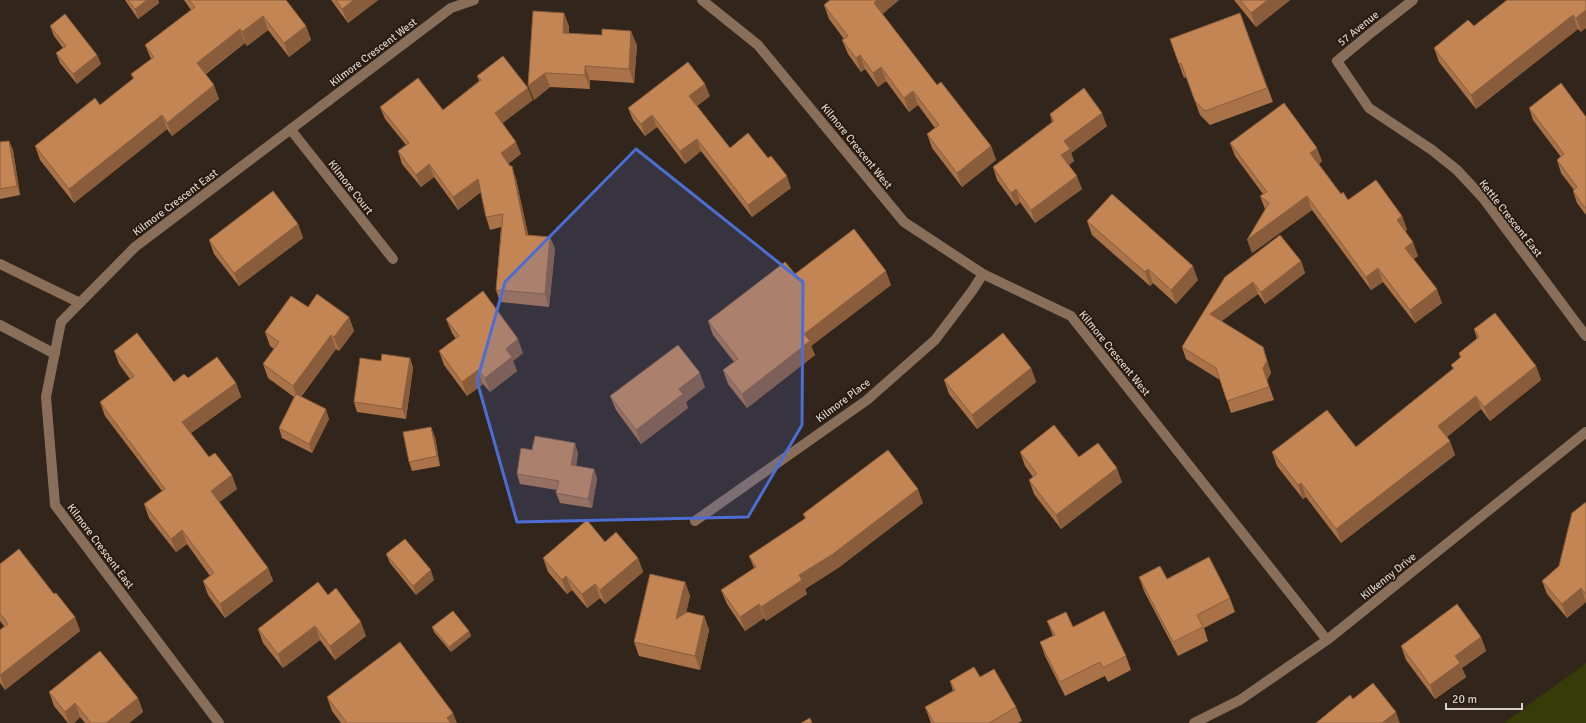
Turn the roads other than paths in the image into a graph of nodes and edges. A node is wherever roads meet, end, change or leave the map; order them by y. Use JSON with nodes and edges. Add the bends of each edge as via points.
{"nodes":[{"id":1,"x":474,"y":0,"type":"edge"},
{"id":2,"x":702,"y":0,"type":"edge"},
{"id":3,"x":1413,"y":0,"type":"edge"},
{"id":4,"x":1337,"y":61,"type":"joint"},
{"id":5,"x":291,"y":130,"type":"junction"},
{"id":6,"x":393,"y":259,"type":"dead end"},
{"id":7,"x":0,"y":264,"type":"edge"},
{"id":8,"x":983,"y":274,"type":"junction"},
{"id":9,"x":80,"y":303,"type":"junction"},
{"id":10,"x":0,"y":325,"type":"edge"},
{"id":11,"x":1586,"y":336,"type":"edge"},
{"id":12,"x":55,"y":354,"type":"junction"},
{"id":13,"x":1586,"y":432,"type":"edge"},
{"id":14,"x":695,"y":521,"type":"dead end"},
{"id":15,"x":1327,"y":640,"type":"junction"},
{"id":16,"x":219,"y":723,"type":"edge"},
{"id":17,"x":1194,"y":723,"type":"edge"}],
"edges":[{"from":1,"to":5,"type":"street","name":"Kilmore Crescent West","via":[[450,8]]},
{"from":2,"to":8,"type":"street","name":"Kilmore Crescent West","via":[[758,45],[904,222]]},
{"from":3,"to":4,"type":"street","name":"57 Avenue"},
{"from":4,"to":11,"type":"street","name":"Kettle Crescent East","via":[[1369,108],[1432,150],[1483,198]]},
{"from":5,"to":6,"type":"street","name":"Kilmore Court"},
{"from":5,"to":9,"type":"street","name":"Kilmore Crescent East","via":[[135,247]]},
{"from":7,"to":9,"type":"street"},
{"from":8,"to":14,"type":"street","name":"Kilmore Place","via":[[934,340],[867,400]]},
{"from":8,"to":15,"type":"street","name":"Kilmore Crescent West","via":[[1071,316]]},
{"from":9,"to":12,"type":"street","name":"Kilmore Crescent East","via":[[61,322]]},
{"from":10,"to":12,"type":"street"},
{"from":12,"to":16,"type":"street","name":"Kilmore Crescent East","via":[[46,397],[55,505]]},
{"from":13,"to":15,"type":"street","name":"Kilkenny Drive"},
{"from":15,"to":17,"type":"street","name":"Kilkenny Drive","via":[[1240,700]]}]}
